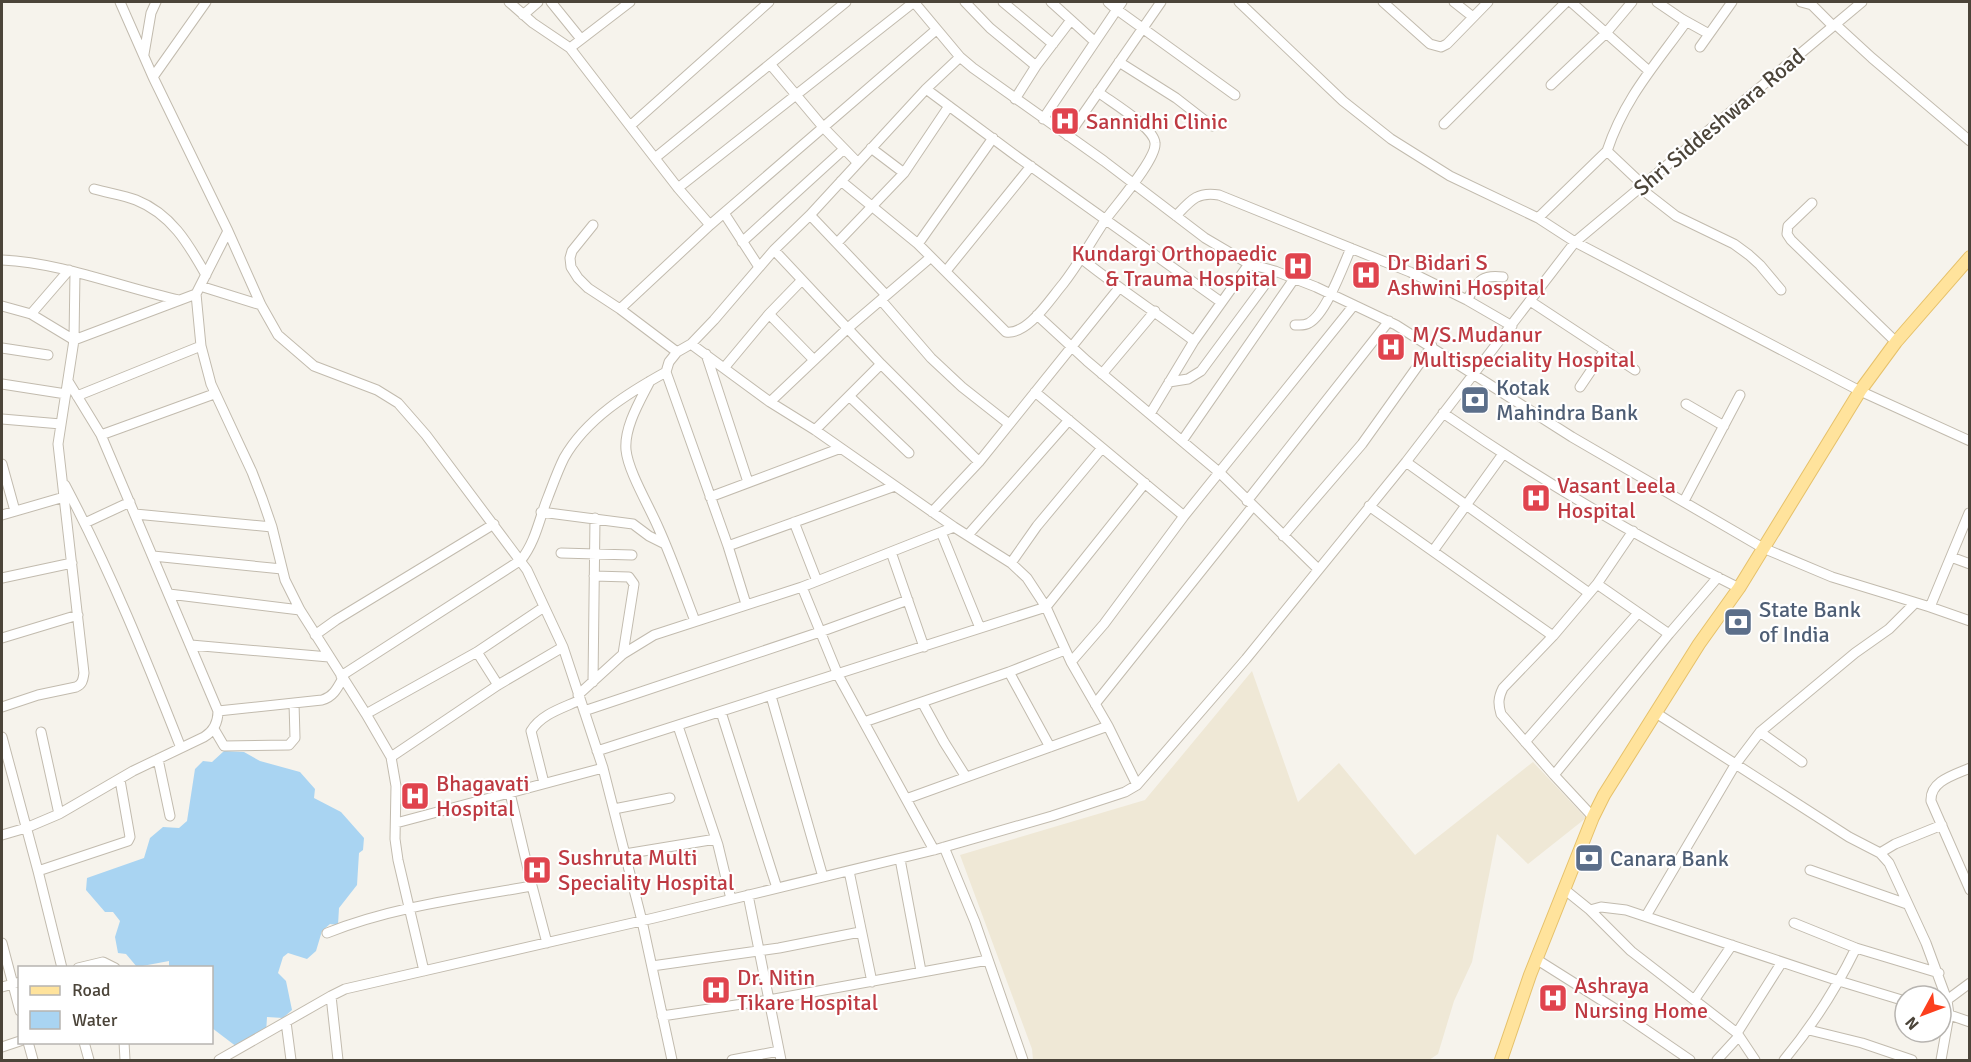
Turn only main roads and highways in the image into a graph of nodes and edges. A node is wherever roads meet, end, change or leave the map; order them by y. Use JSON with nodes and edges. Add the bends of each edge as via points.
{"nodes":[{"id":1,"x":1970,"y":257,"type":"edge"},
{"id":2,"x":1501,"y":1060,"type":"edge"}],
"edges":[{"from":1,"to":2,"type":"main road","via":[[1896,342],[1860,391],[1593,817],[1536,959]]}]}
